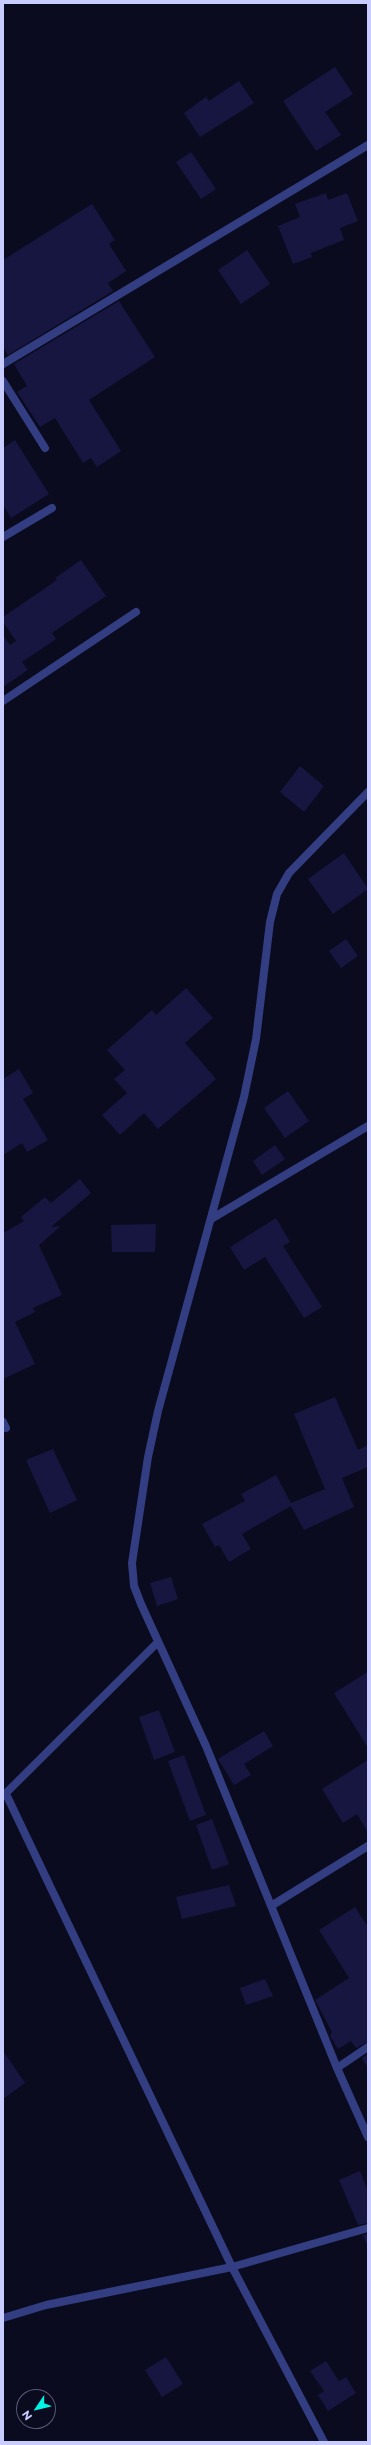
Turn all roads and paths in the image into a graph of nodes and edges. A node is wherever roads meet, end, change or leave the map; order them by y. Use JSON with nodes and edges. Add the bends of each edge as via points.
{"nodes":[{"id":1,"x":368,"y":145,"type":"edge"},
{"id":2,"x":3,"y":364,"type":"edge"},
{"id":3,"x":3,"y":381,"type":"edge"},
{"id":4,"x":45,"y":448,"type":"dead end"},
{"id":5,"x":52,"y":508,"type":"dead end"},
{"id":6,"x":3,"y":537,"type":"edge"},
{"id":7,"x":136,"y":612,"type":"dead end"},
{"id":8,"x":3,"y":701,"type":"edge"},
{"id":9,"x":368,"y":792,"type":"edge"},
{"id":10,"x":368,"y":1126,"type":"edge"},
{"id":11,"x":211,"y":1219,"type":"junction"},
{"id":12,"x":158,"y":1642,"type":"junction"},
{"id":13,"x":4,"y":1795,"type":"edge"},
{"id":14,"x":368,"y":1846,"type":"edge"},
{"id":15,"x":271,"y":1906,"type":"junction"},
{"id":16,"x":368,"y":2047,"type":"edge"},
{"id":17,"x":337,"y":2068,"type":"junction"},
{"id":18,"x":368,"y":2137,"type":"edge"},
{"id":19,"x":368,"y":2228,"type":"edge"},
{"id":20,"x":232,"y":2267,"type":"junction"},
{"id":21,"x":3,"y":2318,"type":"edge"},
{"id":22,"x":324,"y":2442,"type":"edge"}],
"edges":[{"from":1,"to":2,"type":"street"},
{"from":3,"to":4,"type":"street"},
{"from":5,"to":6,"type":"street"},
{"from":7,"to":8,"type":"street"},
{"from":9,"to":11,"type":"street","via":[[289,873],[277,894],[270,922],[256,1039],[244,1097]]},
{"from":10,"to":11,"type":"street"},
{"from":11,"to":12,"type":"street","via":[[158,1412],[148,1457],[132,1563],[134,1586]]},
{"from":12,"to":13,"type":"street"},
{"from":12,"to":15,"type":"street","via":[[206,1746]]},
{"from":13,"to":20,"type":"street"},
{"from":14,"to":15,"type":"street"},
{"from":15,"to":17,"type":"street"},
{"from":16,"to":17,"type":"street"},
{"from":17,"to":18,"type":"street"},
{"from":19,"to":20,"type":"street"},
{"from":20,"to":21,"type":"street","via":[[46,2305]]},
{"from":20,"to":22,"type":"street"}]}
